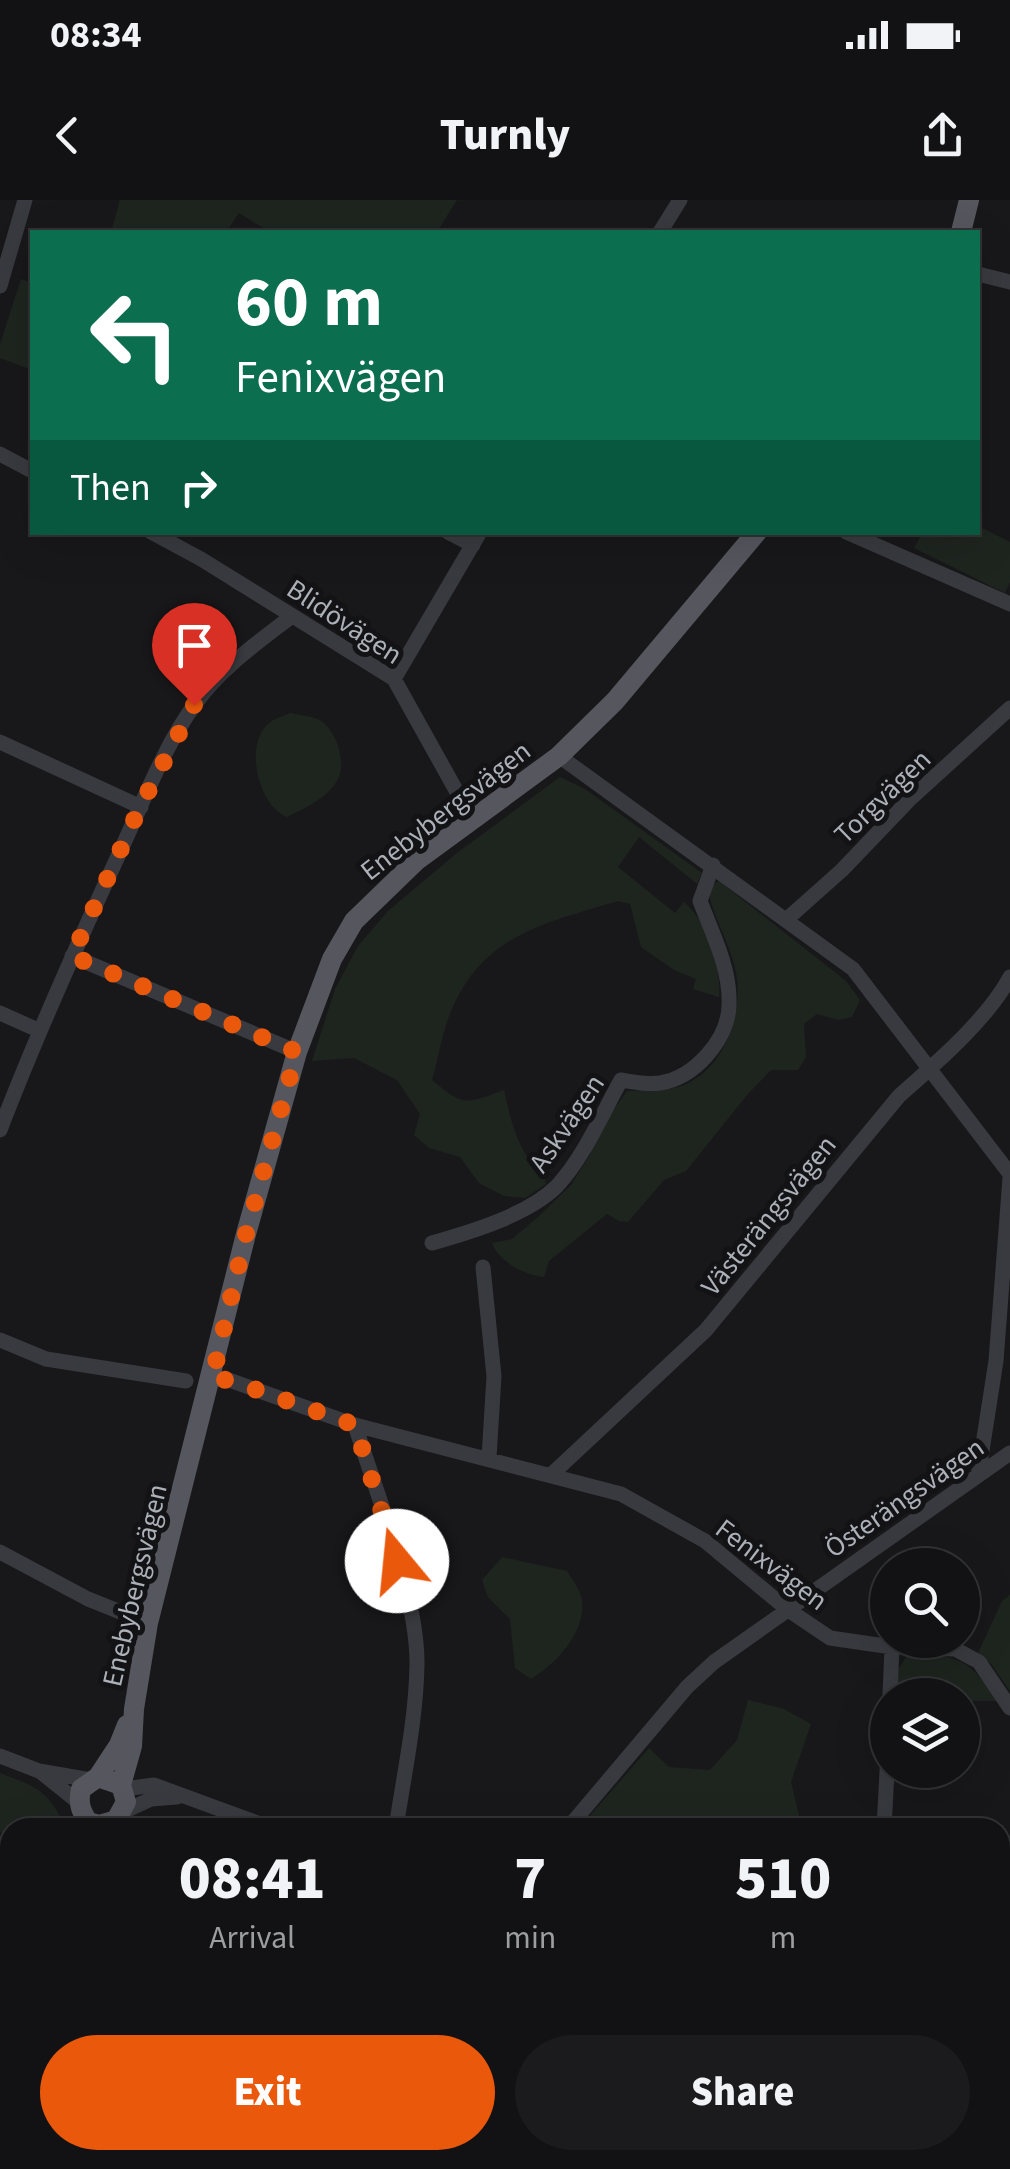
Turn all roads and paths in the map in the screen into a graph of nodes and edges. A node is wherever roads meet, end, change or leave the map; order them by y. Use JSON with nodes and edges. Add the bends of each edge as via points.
{"nodes":[{"id":1,"x":25,"y":200,"type":"edge"},
{"id":2,"x":680,"y":200,"type":"edge"},
{"id":3,"x":969,"y":200,"type":"edge"},
{"id":4,"x":661,"y":230,"type":"edge"},
{"id":5,"x":962,"y":230,"type":"edge"},
{"id":6,"x":980,"y":274,"type":"edge"},
{"id":7,"x":1010,"y":282,"type":"edge"},
{"id":8,"x":0,"y":286,"type":"edge"},
{"id":9,"x":0,"y":454,"type":"edge"},
{"id":10,"x":30,"y":470,"type":"edge"},
{"id":11,"x":157,"y":535,"type":"edge"},
{"id":12,"x":754,"y":535,"type":"edge"},
{"id":13,"x":853,"y":535,"type":"edge"},
{"id":14,"x":476,"y":539,"type":"edge"},
{"id":15,"x":1010,"y":604,"type":"edge"},
{"id":16,"x":292,"y":616,"type":"junction"},
{"id":17,"x":394,"y":679,"type":"junction"},
{"id":18,"x":1010,"y":708,"type":"edge"},
{"id":19,"x":0,"y":742,"type":"edge"},
{"id":20,"x":559,"y":756,"type":"junction"},
{"id":21,"x":462,"y":801,"type":"dead end"},
{"id":22,"x":140,"y":807,"type":"junction"},
{"id":23,"x":714,"y":865,"type":"junction"},
{"id":24,"x":787,"y":919,"type":"junction"},
{"id":25,"x":72,"y":956,"type":"junction"},
{"id":26,"x":1010,"y":978,"type":"edge"},
{"id":27,"x":0,"y":1014,"type":"edge"},
{"id":28,"x":38,"y":1030,"type":"junction"},
{"id":29,"x":297,"y":1052,"type":"junction"},
{"id":30,"x":930,"y":1069,"type":"junction"},
{"id":31,"x":0,"y":1130,"type":"edge"},
{"id":32,"x":1010,"y":1176,"type":"edge"},
{"id":33,"x":432,"y":1244,"type":"dead end"},
{"id":34,"x":483,"y":1266,"type":"dead end"},
{"id":35,"x":0,"y":1340,"type":"edge"},
{"id":36,"x":212,"y":1379,"type":"junction"},
{"id":37,"x":186,"y":1381,"type":"dead end"},
{"id":38,"x":355,"y":1425,"type":"junction"},
{"id":39,"x":1010,"y":1452,"type":"edge"},
{"id":40,"x":489,"y":1458,"type":"junction"},
{"id":41,"x":552,"y":1474,"type":"junction"},
{"id":42,"x":978,"y":1476,"type":"junction"},
{"id":43,"x":0,"y":1552,"type":"edge"},
{"id":44,"x":787,"y":1609,"type":"junction"},
{"id":45,"x":148,"y":1623,"type":"junction"},
{"id":46,"x":870,"y":1644,"type":"edge"},
{"id":47,"x":972,"y":1658,"type":"edge"},
{"id":48,"x":1010,"y":1708,"type":"edge"},
{"id":49,"x":134,"y":1710,"type":"junction"},
{"id":50,"x":0,"y":1756,"type":"edge"},
{"id":51,"x":38,"y":1771,"type":"junction"},
{"id":52,"x":94,"y":1778,"type":"junction"},
{"id":53,"x":123,"y":1787,"type":"junction"},
{"id":54,"x":886,"y":1788,"type":"edge"},
{"id":55,"x":180,"y":1797,"type":"junction"},
{"id":56,"x":78,"y":1802,"type":"junction"},
{"id":57,"x":87,"y":1818,"type":"edge"},
{"id":58,"x":118,"y":1818,"type":"edge"},
{"id":59,"x":121,"y":1818,"type":"edge"},
{"id":60,"x":242,"y":1818,"type":"edge"},
{"id":61,"x":398,"y":1818,"type":"edge"},
{"id":62,"x":576,"y":1818,"type":"edge"},
{"id":63,"x":885,"y":1818,"type":"edge"}],
"edges":[{"from":1,"to":8,"type":"street"},
{"from":2,"to":4,"type":"street"},
{"from":3,"to":5,"type":"main road"},
{"from":6,"to":7,"type":"street"},
{"from":9,"to":10,"type":"street"},
{"from":11,"to":16,"type":"street","name":"Blidövägen"},
{"from":12,"to":20,"type":"main road","name":"Enebybergsvägen","via":[[615,701]]},
{"from":13,"to":15,"type":"street"},
{"from":14,"to":17,"type":"street"},
{"from":16,"to":17,"type":"street","name":"Blidövägen"},
{"from":16,"to":22,"type":"street","via":[[230,664],[194,705]]},
{"from":17,"to":21,"type":"street","name":"Blidövägen"},
{"from":18,"to":24,"type":"street","name":"Torgvägen"},
{"from":19,"to":22,"type":"street"},
{"from":20,"to":23,"type":"street"},
{"from":20,"to":29,"type":"main road","name":"Enebybergsvägen","via":[[416,861],[354,921]]},
{"from":22,"to":25,"type":"street"},
{"from":23,"to":24,"type":"street"},
{"from":23,"to":33,"type":"street","name":"Askvägen","via":[[700,901],[726,972],[730,1010],[718,1042],[693,1070],[664,1083],[622,1080],[559,1184],[538,1202]]},
{"from":24,"to":30,"type":"street","via":[[853,969]]},
{"from":25,"to":28,"type":"street"},
{"from":25,"to":29,"type":"street"},
{"from":26,"to":30,"type":"street","name":"Västerängsvägen"},
{"from":27,"to":28,"type":"street"},
{"from":28,"to":31,"type":"street"},
{"from":29,"to":36,"type":"main road","name":"Enebybergsvägen"},
{"from":30,"to":32,"type":"street"},
{"from":30,"to":41,"type":"street","name":"Västerängsvägen","via":[[898,1096],[706,1330]]},
{"from":32,"to":42,"type":"street","via":[[996,1361]]},
{"from":34,"to":40,"type":"street","via":[[494,1376]]},
{"from":35,"to":37,"type":"street","via":[[46,1359]]},
{"from":36,"to":38,"type":"street","name":"Fenixvägen"},
{"from":36,"to":45,"type":"main road","name":"Enebybergsvägen"},
{"from":38,"to":40,"type":"street","name":"Fenixvägen"},
{"from":38,"to":61,"type":"street","via":[[397,1561],[417,1662]]},
{"from":39,"to":42,"type":"street","name":"Österängsvägen"},
{"from":40,"to":41,"type":"street","name":"Fenixvägen"},
{"from":41,"to":44,"type":"street","name":"Fenixvägen","via":[[621,1494],[705,1542]]},
{"from":42,"to":44,"type":"street","name":"Österängsvägen"},
{"from":43,"to":45,"type":"street"},
{"from":44,"to":46,"type":"street","name":"Fenixvägen","via":[[830,1638]]},
{"from":44,"to":62,"type":"street","name":"Österängsvägen","via":[[687,1687]]},
{"from":45,"to":49,"type":"main road","name":"Enebybergsvägen"},
{"from":47,"to":48,"type":"street","name":"Fenixvägen"},
{"from":49,"to":52,"type":"main road","name":"Enebybergsvägen","via":[[120,1745]]},
{"from":49,"to":53,"type":"main road","name":"Enebybergsvägen"},
{"from":50,"to":51,"type":"street"},
{"from":51,"to":52,"type":"street"},
{"from":51,"to":56,"type":"street"},
{"from":52,"to":53,"type":"main road"},
{"from":52,"to":56,"type":"main road"},
{"from":53,"to":55,"type":"street","via":[[154,1785]]},
{"from":53,"to":58,"type":"main road"},
{"from":54,"to":63,"type":"street"},
{"from":55,"to":59,"type":"street","via":[[152,1799]]},
{"from":55,"to":60,"type":"street"},
{"from":56,"to":57,"type":"main road"}]}
